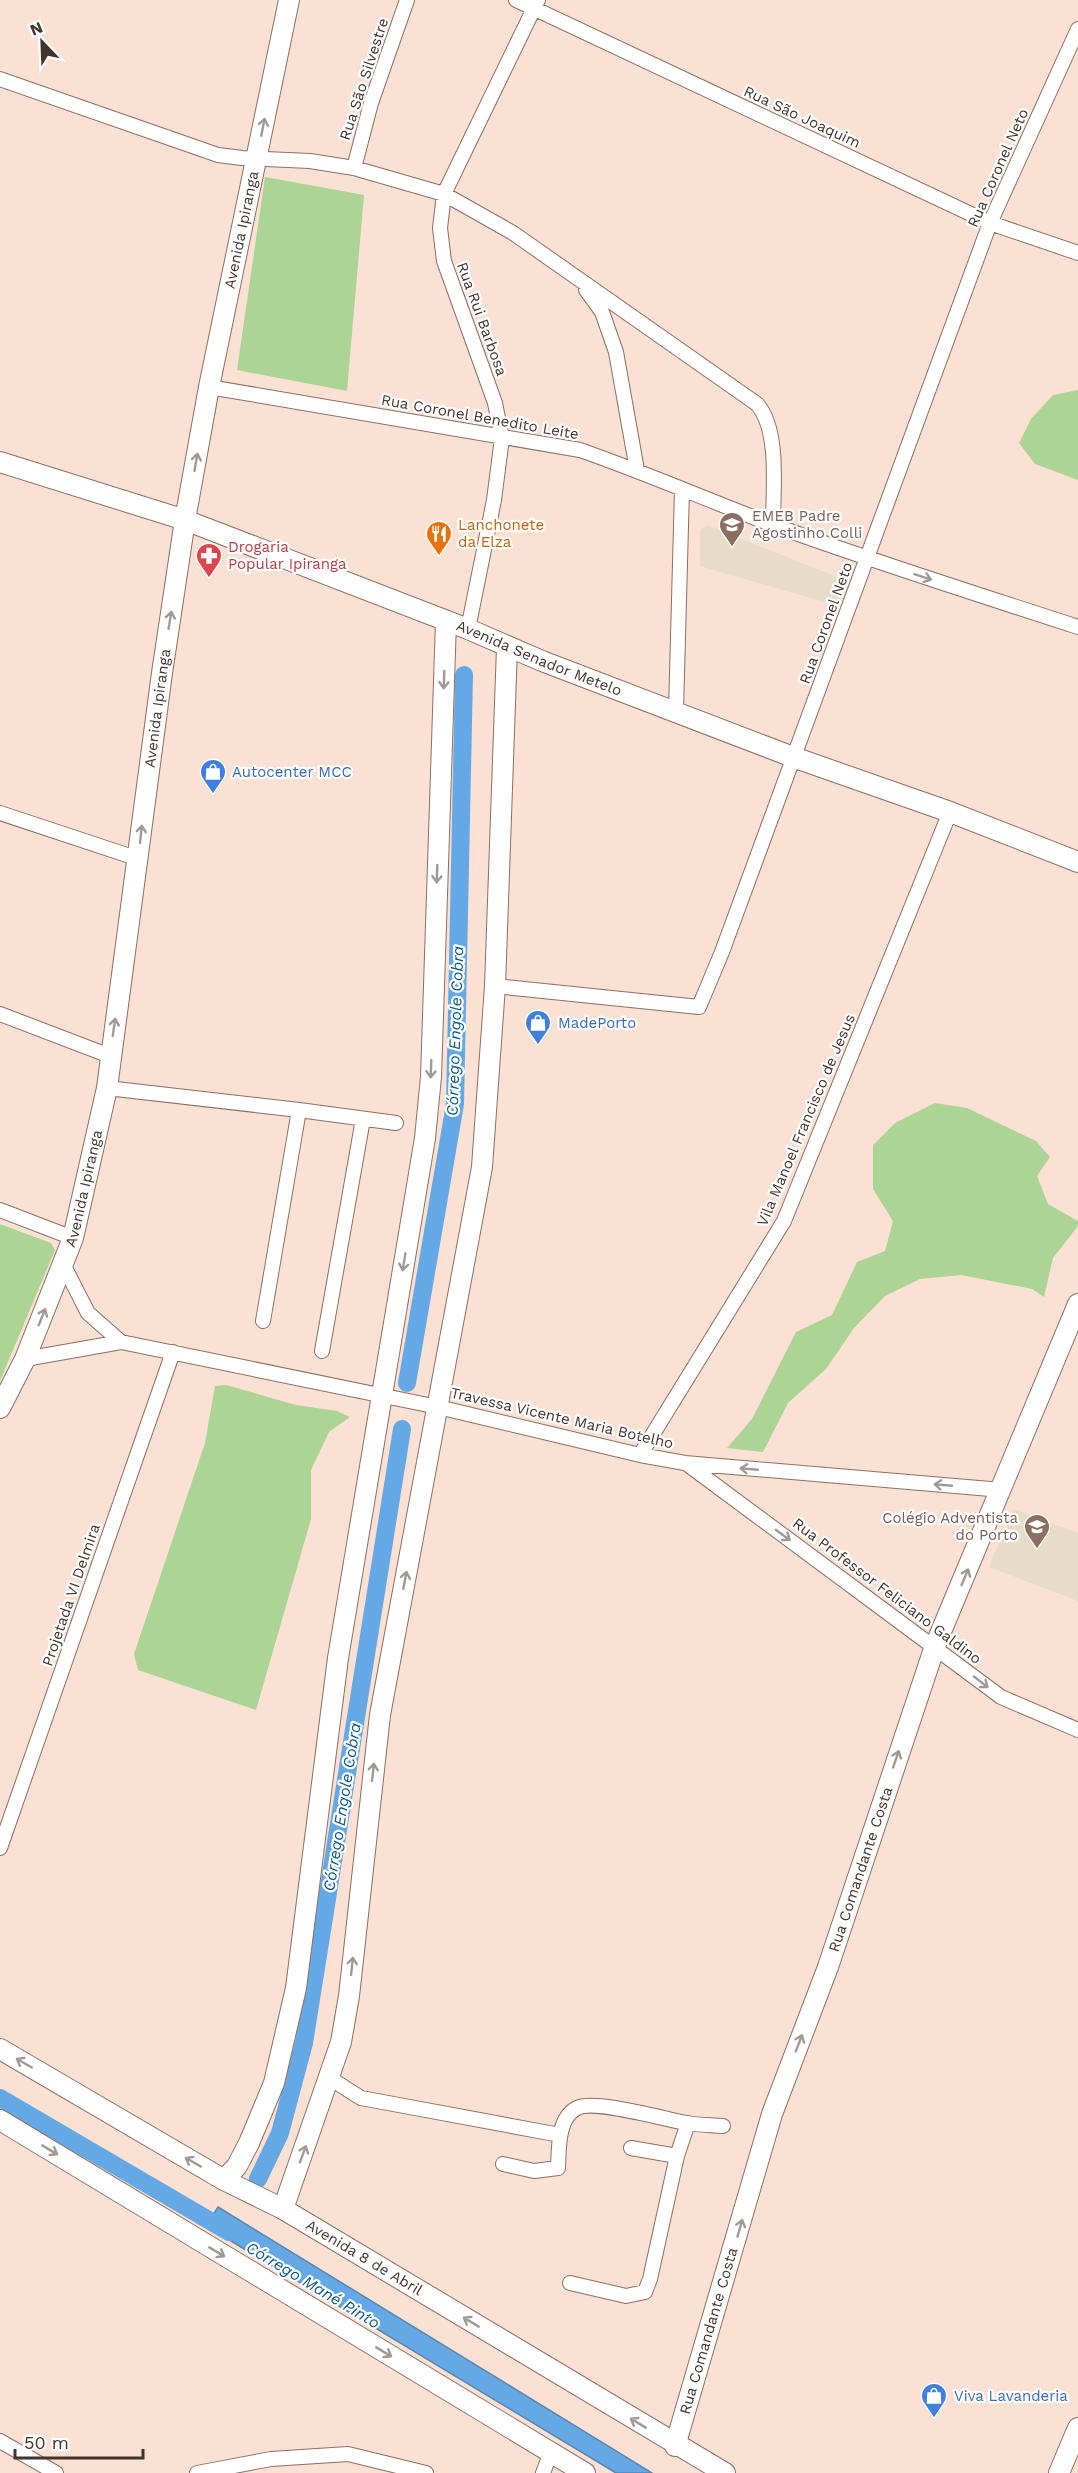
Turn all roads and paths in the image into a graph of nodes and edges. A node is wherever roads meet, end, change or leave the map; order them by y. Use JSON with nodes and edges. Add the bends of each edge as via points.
{"nodes":[{"id":1,"x":289,"y":0,"type":"edge"},
{"id":2,"x":407,"y":0,"type":"edge"},
{"id":3,"x":516,"y":0,"type":"edge"},
{"id":4,"x":536,"y":5,"type":"edge"},
{"id":5,"x":1078,"y":29,"type":"edge"},
{"id":6,"x":0,"y":79,"type":"edge"},
{"id":7,"x":257,"y":159,"type":"junction"},
{"id":8,"x":354,"y":168,"type":"junction"},
{"id":9,"x":444,"y":194,"type":"junction"},
{"id":10,"x":990,"y":224,"type":"junction"},
{"id":11,"x":1078,"y":253,"type":"edge"},
{"id":12,"x":582,"y":283,"type":"junction"},
{"id":13,"x":209,"y":387,"type":"junction"},
{"id":14,"x":502,"y":438,"type":"junction"},
{"id":15,"x":0,"y":462,"type":"edge"},
{"id":16,"x":637,"y":470,"type":"junction"},
{"id":17,"x":682,"y":489,"type":"junction"},
{"id":18,"x":186,"y":519,"type":"junction"},
{"id":19,"x":773,"y":525,"type":"junction"},
{"id":20,"x":868,"y":559,"type":"junction"},
{"id":21,"x":446,"y":621,"type":"junction"},
{"id":22,"x":1078,"y":627,"type":"edge"},
{"id":23,"x":468,"y":629,"type":"junction"},
{"id":24,"x":507,"y":647,"type":"junction"},
{"id":25,"x":676,"y":711,"type":"junction"},
{"id":26,"x":793,"y":757,"type":"junction"},
{"id":27,"x":950,"y":812,"type":"junction"},
{"id":28,"x":0,"y":813,"type":"edge"},
{"id":29,"x":139,"y":859,"type":"junction"},
{"id":30,"x":1078,"y":862,"type":"edge"},
{"id":31,"x":495,"y":986,"type":"junction"},
{"id":32,"x":0,"y":1014,"type":"edge"},
{"id":33,"x":110,"y":1056,"type":"junction"},
{"id":34,"x":107,"y":1088,"type":"junction"},
{"id":35,"x":299,"y":1110,"type":"junction"},
{"id":36,"x":363,"y":1119,"type":"junction"},
{"id":37,"x":396,"y":1123,"type":"dead end"},
{"id":38,"x":0,"y":1210,"type":"edge"},
{"id":39,"x":74,"y":1238,"type":"junction"},
{"id":40,"x":63,"y":1264,"type":"junction"},
{"id":41,"x":1078,"y":1304,"type":"edge"},
{"id":42,"x":263,"y":1321,"type":"dead end"},
{"id":43,"x":121,"y":1342,"type":"junction"},
{"id":44,"x":322,"y":1351,"type":"dead end"},
{"id":45,"x":173,"y":1352,"type":"junction"},
{"id":46,"x":25,"y":1359,"type":"junction"},
{"id":47,"x":381,"y":1395,"type":"junction"},
{"id":48,"x":438,"y":1407,"type":"junction"},
{"id":49,"x":0,"y":1408,"type":"edge"},
{"id":50,"x":640,"y":1455,"type":"junction"},
{"id":51,"x":685,"y":1463,"type":"junction"},
{"id":52,"x":1002,"y":1491,"type":"junction"},
{"id":53,"x":935,"y":1646,"type":"junction"},
{"id":54,"x":1078,"y":1730,"type":"edge"},
{"id":55,"x":0,"y":1848,"type":"edge"},
{"id":56,"x":0,"y":2049,"type":"edge"},
{"id":57,"x":328,"y":2077,"type":"junction"},
{"id":58,"x":0,"y":2120,"type":"edge"},
{"id":59,"x":688,"y":2123,"type":"junction"},
{"id":60,"x":723,"y":2126,"type":"dead end"},
{"id":61,"x":560,"y":2135,"type":"junction"},
{"id":62,"x":631,"y":2148,"type":"dead end"},
{"id":63,"x":677,"y":2156,"type":"junction"},
{"id":64,"x":503,"y":2164,"type":"dead end"},
{"id":65,"x":224,"y":2180,"type":"junction"},
{"id":66,"x":284,"y":2209,"type":"junction"},
{"id":67,"x":570,"y":2283,"type":"dead end"},
{"id":68,"x":1078,"y":2428,"type":"edge"},
{"id":69,"x":0,"y":2442,"type":"edge"},
{"id":70,"x":675,"y":2446,"type":"junction"},
{"id":71,"x":551,"y":2452,"type":"junction"},
{"id":72,"x":56,"y":2473,"type":"edge"},
{"id":73,"x":197,"y":2473,"type":"edge"},
{"id":74,"x":426,"y":2473,"type":"edge"},
{"id":75,"x":543,"y":2473,"type":"edge"},
{"id":76,"x":585,"y":2473,"type":"edge"},
{"id":77,"x":724,"y":2473,"type":"edge"},
{"id":78,"x":1059,"y":2473,"type":"edge"}],
"edges":[{"from":7,"to":1,"type":"street","name":"Avenida Ipiranga","one_way":true},
{"from":2,"to":8,"type":"street","name":"Rua São Silvestre","via":[[371,103]]},
{"from":3,"to":4,"type":"street","name":"Rua São Joaquim"},
{"from":4,"to":9,"type":"street","name":"Rua Rui Barbosa"},
{"from":4,"to":10,"type":"street","name":"Rua São Joaquim"},
{"from":5,"to":10,"type":"street","name":"Rua Coronel Neto"},
{"from":6,"to":7,"type":"street","via":[[218,155]]},
{"from":7,"to":8,"type":"street"},
{"from":7,"to":13,"type":"street","name":"Avenida Ipiranga"},
{"from":8,"to":9,"type":"street"},
{"from":9,"to":12,"type":"street","via":[[513,233]]},
{"from":9,"to":14,"type":"street","name":"Rua Rui Barbosa","via":[[440,228],[444,261],[495,403]]},
{"from":10,"to":11,"type":"street","name":"Rua São Joaquim"},
{"from":10,"to":20,"type":"street","name":"Rua Coronel Neto"},
{"from":12,"to":16,"type":"street","via":[[602,312],[616,352]]},
{"from":12,"to":19,"type":"street","via":[[765,413],[771,438]]},
{"from":13,"to":14,"type":"street","name":"Rua Coronel Benedito Leite"},
{"from":18,"to":13,"type":"street","name":"Avenida Ipiranga","one_way":true},
{"from":14,"to":16,"type":"street","name":"Rua Coronel Benedito Leite","via":[[580,450]]},
{"from":14,"to":23,"type":"street","name":"Rua Rui Barbosa"},
{"from":15,"to":18,"type":"street","name":"Avenida Senador Metelo"},
{"from":16,"to":17,"type":"street","name":"Rua Coronel Benedito Leite"},
{"from":17,"to":19,"type":"street","name":"Rua Coronel Benedito Leite"},
{"from":17,"to":25,"type":"street"},
{"from":18,"to":21,"type":"street","name":"Avenida Senador Metelo"},
{"from":29,"to":18,"type":"street","name":"Avenida Ipiranga","one_way":true},
{"from":19,"to":20,"type":"street","name":"Rua Coronel Benedito Leite"},
{"from":20,"to":22,"type":"street","name":"Rua Coronel Benedito Leite","one_way":true},
{"from":20,"to":26,"type":"street","name":"Rua Coronel Neto"},
{"from":21,"to":23,"type":"street","name":"Avenida Senador Metelo"},
{"from":21,"to":47,"type":"street","one_way":true,"via":[[431,1077],[425,1138]]},
{"from":23,"to":24,"type":"street","name":"Avenida Senador Metelo"},
{"from":24,"to":25,"type":"street","name":"Avenida Senador Metelo"},
{"from":24,"to":31,"type":"street"},
{"from":25,"to":26,"type":"street","name":"Avenida Senador Metelo"},
{"from":26,"to":27,"type":"street","name":"Avenida Senador Metelo"},
{"from":26,"to":31,"type":"street","name":"Rua Coronel Neto","via":[[699,1007]]},
{"from":27,"to":30,"type":"street","name":"Avenida Senador Metelo"},
{"from":27,"to":50,"type":"street","name":"Vila Manoel Francisco de Jesus","via":[[784,1221]]},
{"from":28,"to":29,"type":"street"},
{"from":33,"to":29,"type":"street","name":"Avenida Ipiranga","one_way":true},
{"from":31,"to":48,"type":"street","via":[[482,1167]]},
{"from":32,"to":33,"type":"street"},
{"from":33,"to":34,"type":"street","name":"Avenida Ipiranga"},
{"from":34,"to":35,"type":"street"},
{"from":34,"to":39,"type":"street","name":"Avenida Ipiranga"},
{"from":35,"to":36,"type":"street"},
{"from":35,"to":42,"type":"street"},
{"from":36,"to":37,"type":"street"},
{"from":36,"to":44,"type":"street"},
{"from":38,"to":39,"type":"street"},
{"from":39,"to":40,"type":"street","name":"Avenida Ipiranga"},
{"from":40,"to":43,"type":"street","via":[[88,1313]]},
{"from":46,"to":40,"type":"street","name":"Avenida Ipiranga","one_way":true},
{"from":41,"to":52,"type":"street","name":"Rua Comandante Costa"},
{"from":43,"to":45,"type":"street","name":"Travessa Vicente Maria Botelho"},
{"from":43,"to":46,"type":"street","name":"Travessa Vicente Maria Botelho"},
{"from":45,"to":47,"type":"street","name":"Travessa Vicente Maria Botelho"},
{"from":45,"to":55,"type":"street","name":"Projetada VI Delmira"},
{"from":46,"to":49,"type":"street","name":"Avenida Ipiranga"},
{"from":47,"to":48,"type":"street","name":"Travessa Vicente Maria Botelho"},
{"from":47,"to":65,"type":"street","via":[[338,1658],[296,1988],[274,2083],[249,2143]]},
{"from":48,"to":50,"type":"street","name":"Travessa Vicente Maria Botelho"},
{"from":57,"to":48,"type":"street","one_way":true,"via":[[341,2042],[349,1996],[380,1715]]},
{"from":50,"to":51,"type":"street","name":"Travessa Vicente Maria Botelho"},
{"from":52,"to":51,"type":"street","name":"Travessa Vicente Maria Botelho","one_way":true},
{"from":51,"to":53,"type":"street","name":"Rua Professor Feliciano Galdino","one_way":true},
{"from":53,"to":52,"type":"street","name":"Rua Comandante Costa","one_way":true},
{"from":53,"to":54,"type":"street","name":"Rua Professor Feliciano Galdino","one_way":true,"via":[[1001,1697]]},
{"from":70,"to":53,"type":"street","name":"Rua Comandante Costa","one_way":true,"via":[[772,2114],[828,1967]]},
{"from":65,"to":56,"type":"street","name":"Avenida 8 de Abril","one_way":true},
{"from":57,"to":61,"type":"street","via":[[361,2098]]},
{"from":66,"to":57,"type":"street","one_way":true},
{"from":58,"to":71,"type":"street","one_way":true},
{"from":59,"to":60,"type":"street"},
{"from":59,"to":61,"type":"street","via":[[591,2104],[575,2108]]},
{"from":59,"to":63,"type":"street"},
{"from":61,"to":64,"type":"street","via":[[558,2168],[534,2171]]},
{"from":62,"to":63,"type":"street"},
{"from":63,"to":67,"type":"street","via":[[645,2292],[626,2296]]},
{"from":65,"to":66,"type":"street","name":"Avenida 8 de Abril"},
{"from":70,"to":66,"type":"street","name":"Avenida 8 de Abril","one_way":true},
{"from":68,"to":78,"type":"street"},
{"from":69,"to":72,"type":"street"},
{"from":70,"to":77,"type":"street","name":"Avenida 8 de Abril"},
{"from":71,"to":75,"type":"street"},
{"from":71,"to":76,"type":"street"},
{"from":73,"to":74,"type":"street","via":[[271,2459],[348,2454]]}]}
